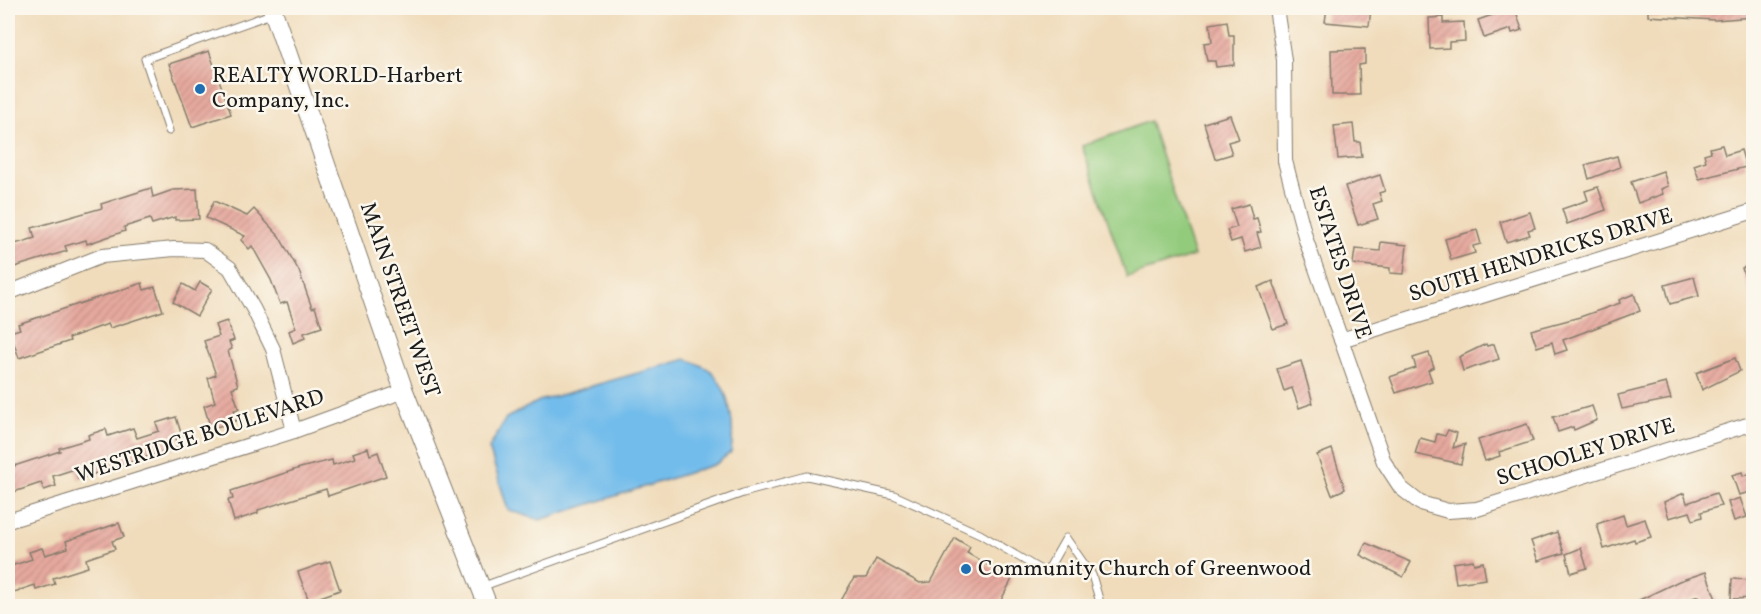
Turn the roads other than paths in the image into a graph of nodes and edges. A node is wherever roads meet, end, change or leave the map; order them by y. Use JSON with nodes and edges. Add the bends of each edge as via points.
{"nodes":[{"id":1,"x":1276,"y":8,"type":"edge"},
{"id":2,"x":273,"y":10,"type":"edge"},
{"id":3,"x":169,"y":131,"type":"dead end"},
{"id":4,"x":1754,"y":211,"type":"edge"},
{"id":5,"x":8,"y":293,"type":"edge"},
{"id":6,"x":1341,"y":340,"type":"junction"},
{"id":7,"x":404,"y":391,"type":"junction"},
{"id":8,"x":1754,"y":423,"type":"edge"},
{"id":9,"x":294,"y":431,"type":"junction"},
{"id":10,"x":1428,"y":506,"type":"joint"},
{"id":11,"x":8,"y":520,"type":"edge"},
{"id":12,"x":481,"y":586,"type":"junction"},
{"id":13,"x":488,"y":606,"type":"edge"},
{"id":14,"x":1101,"y":606,"type":"edge"}],
"edges":[{"from":1,"to":6,"type":"street","name":"ESTATES DRIVE","via":[[1284,60],[1285,161],[1306,240]]},
{"from":2,"to":3,"type":"lane","via":[[145,59]]},
{"from":2,"to":7,"type":"main road","name":"MAIN STREET WEST"},
{"from":4,"to":6,"type":"street","name":"SOUTH HENDRICKS DRIVE"},
{"from":5,"to":9,"type":"street","via":[[102,256],[205,250],[230,268],[255,310],[273,350]]},
{"from":6,"to":10,"type":"street","name":"ESTATES DRIVE","via":[[1392,476],[1412,498]]},
{"from":7,"to":9,"type":"street","name":"WESTRIDGE BOULEVARD"},
{"from":7,"to":12,"type":"main road","name":"MAIN STREET WEST"},
{"from":8,"to":10,"type":"street","name":"SCHOOLEY DRIVE","via":[[1478,508],[1448,511]]},
{"from":9,"to":11,"type":"street","name":"WESTRIDGE BOULEVARD"},
{"from":12,"to":13,"type":"main road","name":"MAIN STREET WEST"},
{"from":12,"to":14,"type":"lane","via":[[720,501],[807,476],[894,495],[980,534],[1046,573],[1066,538],[1092,576]]}]}
